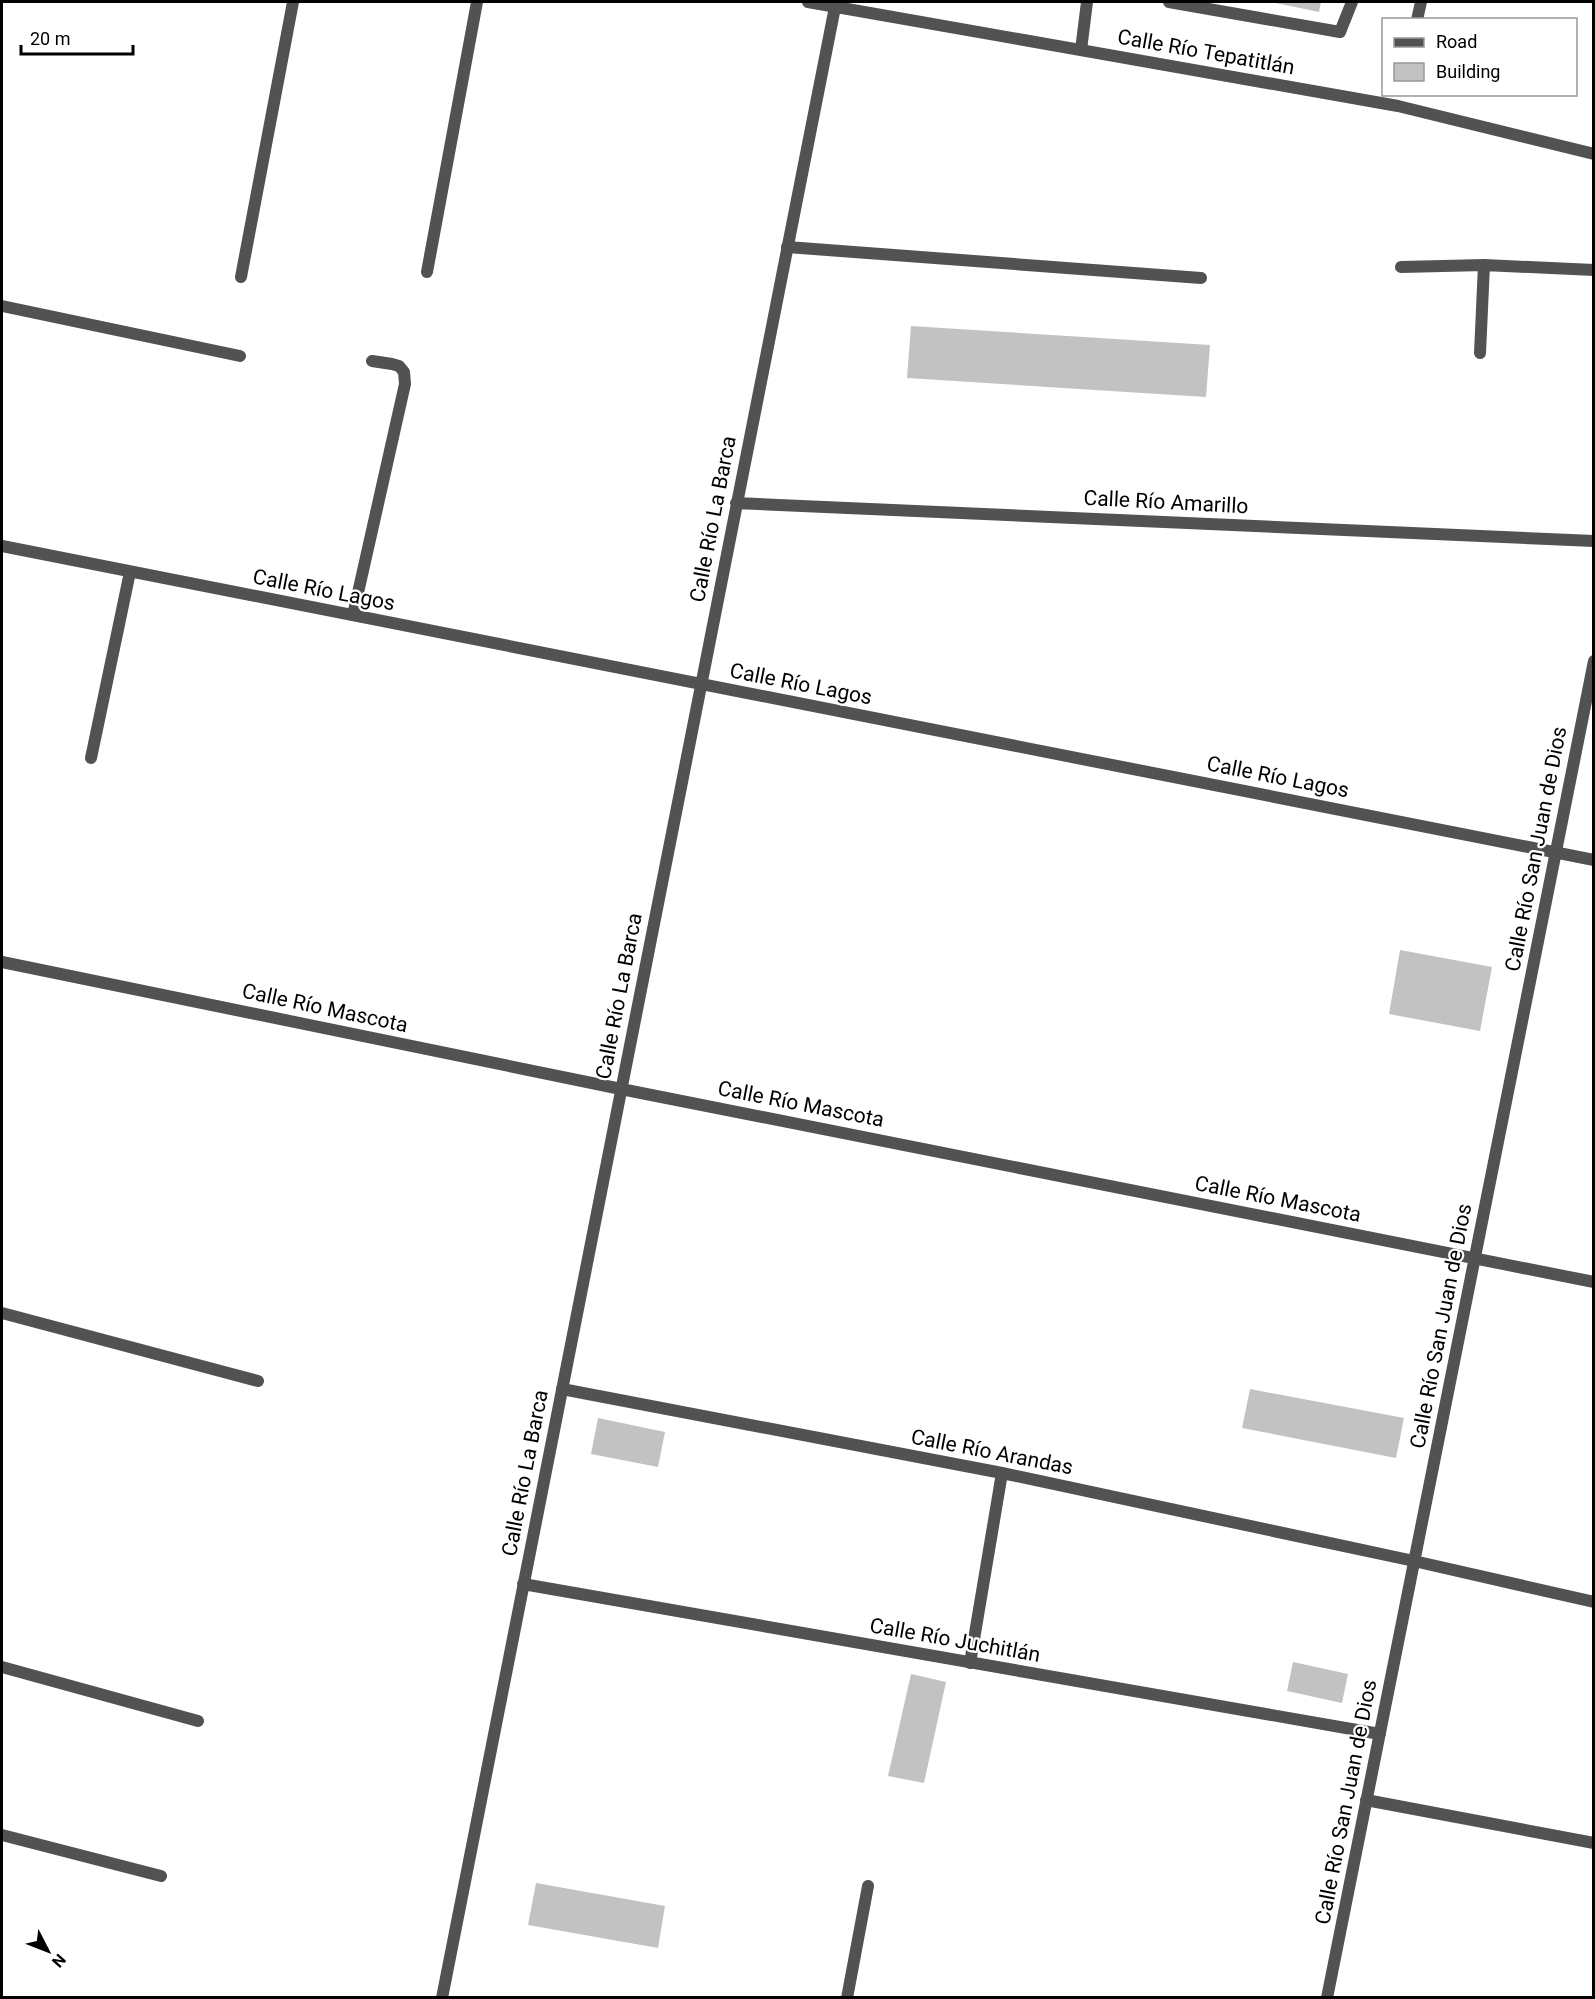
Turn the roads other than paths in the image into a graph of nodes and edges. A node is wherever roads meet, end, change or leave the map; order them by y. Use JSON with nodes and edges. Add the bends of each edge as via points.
{"nodes":[{"id":1,"x":293,"y":2,"type":"edge"},
{"id":2,"x":477,"y":2,"type":"edge"},
{"id":3,"x":808,"y":2,"type":"edge"},
{"id":4,"x":1087,"y":2,"type":"edge"},
{"id":5,"x":1169,"y":2,"type":"edge"},
{"id":6,"x":1352,"y":2,"type":"edge"},
{"id":7,"x":1421,"y":2,"type":"edge"},
{"id":8,"x":835,"y":4,"type":"edge"},
{"id":9,"x":1417,"y":18,"type":"edge"},
{"id":10,"x":1081,"y":50,"type":"junction"},
{"id":11,"x":1399,"y":100,"type":"edge"},
{"id":12,"x":1593,"y":154,"type":"edge"},
{"id":13,"x":787,"y":247,"type":"junction"},
{"id":14,"x":1484,"y":265,"type":"junction"},
{"id":15,"x":1401,"y":267,"type":"dead end"},
{"id":16,"x":1593,"y":270,"type":"edge"},
{"id":17,"x":427,"y":272,"type":"dead end"},
{"id":18,"x":241,"y":277,"type":"dead end"},
{"id":19,"x":1201,"y":278,"type":"dead end"},
{"id":20,"x":2,"y":306,"type":"edge"},
{"id":21,"x":1480,"y":353,"type":"dead end"},
{"id":22,"x":240,"y":356,"type":"dead end"},
{"id":23,"x":372,"y":361,"type":"dead end"},
{"id":24,"x":736,"y":503,"type":"junction"},
{"id":25,"x":1593,"y":541,"type":"edge"},
{"id":26,"x":2,"y":546,"type":"edge"},
{"id":27,"x":130,"y":572,"type":"junction"},
{"id":28,"x":353,"y":615,"type":"junction"},
{"id":29,"x":1593,"y":661,"type":"edge"},
{"id":30,"x":701,"y":684,"type":"junction"},
{"id":31,"x":91,"y":758,"type":"dead end"},
{"id":32,"x":1556,"y":852,"type":"junction"},
{"id":33,"x":1593,"y":860,"type":"edge"},
{"id":34,"x":2,"y":962,"type":"edge"},
{"id":35,"x":621,"y":1089,"type":"junction"},
{"id":36,"x":1475,"y":1257,"type":"junction"},
{"id":37,"x":1593,"y":1282,"type":"edge"},
{"id":38,"x":2,"y":1313,"type":"edge"},
{"id":39,"x":258,"y":1381,"type":"dead end"},
{"id":40,"x":562,"y":1389,"type":"junction"},
{"id":41,"x":1002,"y":1473,"type":"junction"},
{"id":42,"x":1414,"y":1561,"type":"junction"},
{"id":43,"x":523,"y":1584,"type":"junction"},
{"id":44,"x":1593,"y":1602,"type":"edge"},
{"id":45,"x":970,"y":1662,"type":"junction"},
{"id":46,"x":2,"y":1667,"type":"edge"},
{"id":47,"x":198,"y":1721,"type":"dead end"},
{"id":48,"x":1380,"y":1734,"type":"junction"},
{"id":49,"x":1366,"y":1800,"type":"junction"},
{"id":50,"x":2,"y":1835,"type":"edge"},
{"id":51,"x":1593,"y":1844,"type":"edge"},
{"id":52,"x":161,"y":1876,"type":"dead end"},
{"id":53,"x":868,"y":1886,"type":"dead end"},
{"id":54,"x":441,"y":1998,"type":"edge"},
{"id":55,"x":847,"y":1998,"type":"edge"},
{"id":56,"x":1327,"y":1998,"type":"edge"}],
"edges":[{"from":1,"to":18,"type":"street"},
{"from":2,"to":17,"type":"street"},
{"from":3,"to":8,"type":"street","name":"Calle Río Tepatitlán"},
{"from":4,"to":10,"type":"street"},
{"from":5,"to":6,"type":"street","via":[[1340,32]]},
{"from":7,"to":9,"type":"street"},
{"from":8,"to":10,"type":"street","name":"Calle Río Tepatitlán"},
{"from":8,"to":13,"type":"street","name":"Calle Río La Barca"},
{"from":10,"to":11,"type":"street","name":"Calle Río Tepatitlán"},
{"from":11,"to":12,"type":"street","name":"Calle Río Tepatitlán"},
{"from":13,"to":19,"type":"street"},
{"from":13,"to":24,"type":"street","name":"Calle Río La Barca"},
{"from":14,"to":15,"type":"street"},
{"from":14,"to":16,"type":"street"},
{"from":14,"to":21,"type":"street"},
{"from":20,"to":22,"type":"street"},
{"from":23,"to":28,"type":"street","via":[[399,366],[405,384]]},
{"from":24,"to":25,"type":"street","name":"Calle Río Amarillo"},
{"from":24,"to":30,"type":"street","name":"Calle Río La Barca"},
{"from":26,"to":27,"type":"street","name":"Calle Río Lagos"},
{"from":27,"to":28,"type":"street","name":"Calle Río Lagos"},
{"from":27,"to":31,"type":"street"},
{"from":28,"to":30,"type":"street","name":"Calle Río Lagos"},
{"from":29,"to":32,"type":"street","name":"Calle Río San Juan de Dios"},
{"from":30,"to":32,"type":"street","name":"Calle Río Lagos"},
{"from":30,"to":35,"type":"street","name":"Calle Río La Barca"},
{"from":32,"to":33,"type":"street","name":"Calle Río Lagos"},
{"from":32,"to":36,"type":"street","name":"Calle Río San Juan de Dios"},
{"from":34,"to":35,"type":"street","name":"Calle Río Mascota"},
{"from":35,"to":36,"type":"street","name":"Calle Río Mascota"},
{"from":35,"to":40,"type":"street","name":"Calle Río La Barca"},
{"from":36,"to":37,"type":"street","name":"Calle Río Mascota"},
{"from":36,"to":42,"type":"street","name":"Calle Río San Juan de Dios"},
{"from":38,"to":39,"type":"street"},
{"from":40,"to":41,"type":"street","name":"Calle Río Arandas"},
{"from":40,"to":43,"type":"street","name":"Calle Río La Barca"},
{"from":41,"to":42,"type":"street","name":"Calle Río Arandas"},
{"from":41,"to":45,"type":"street"},
{"from":42,"to":44,"type":"street","name":"Calle Río Arandas"},
{"from":42,"to":48,"type":"street","name":"Calle Río San Juan de Dios"},
{"from":43,"to":45,"type":"street","name":"Calle Río Juchitlán"},
{"from":43,"to":54,"type":"street","name":"Calle Río La Barca"},
{"from":45,"to":48,"type":"street","name":"Calle Río Juchitlán"},
{"from":46,"to":47,"type":"street"},
{"from":48,"to":49,"type":"street","name":"Calle Río San Juan de Dios"},
{"from":49,"to":51,"type":"street"},
{"from":49,"to":56,"type":"street","name":"Calle Río San Juan de Dios"},
{"from":50,"to":52,"type":"street"},
{"from":53,"to":55,"type":"street"}]}
